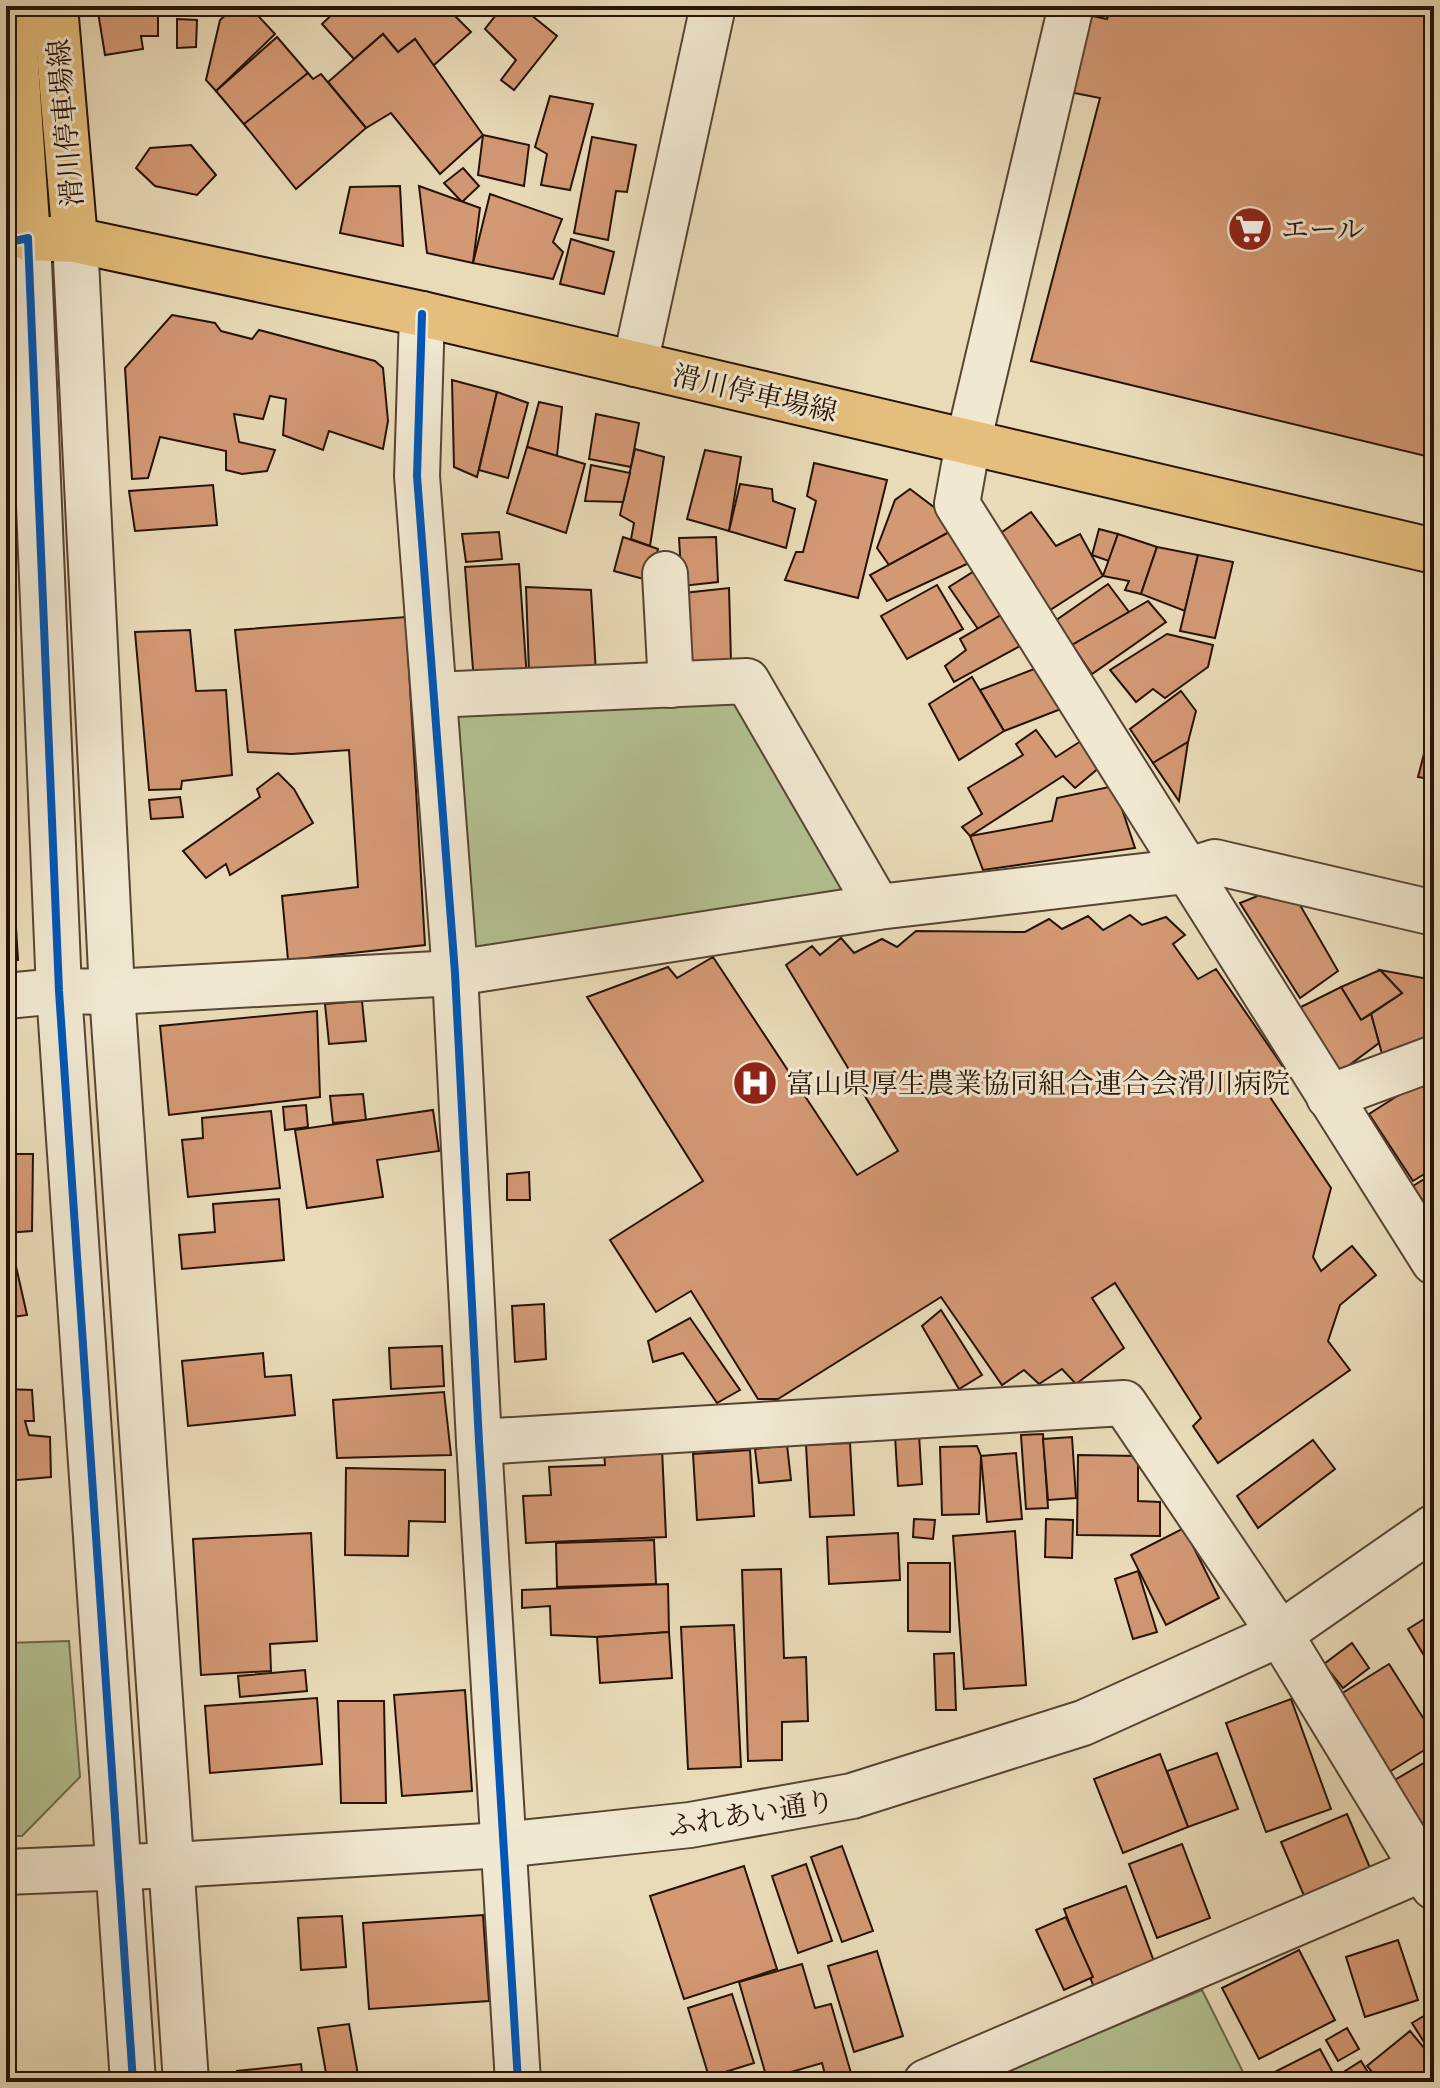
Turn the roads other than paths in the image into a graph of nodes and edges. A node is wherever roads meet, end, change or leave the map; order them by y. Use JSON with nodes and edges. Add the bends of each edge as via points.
{"nodes":[{"id":1,"x":12,"y":6,"type":"edge"},
{"id":2,"x":55,"y":6,"type":"edge"},
{"id":3,"x":713,"y":6,"type":"edge"},
{"id":4,"x":1071,"y":6,"type":"edge"},
{"id":5,"x":75,"y":240,"type":"junction"},
{"id":6,"x":17,"y":241,"type":"edge"},
{"id":7,"x":422,"y":314,"type":"junction"},
{"id":8,"x":635,"y":364,"type":"junction"},
{"id":9,"x":968,"y":443,"type":"junction"},
{"id":10,"x":23,"y":516,"type":"edge"},
{"id":11,"x":1434,"y":551,"type":"edge"},
{"id":12,"x":665,"y":574,"type":"dead end"},
{"id":13,"x":671,"y":685,"type":"junction"},
{"id":14,"x":434,"y":695,"type":"junction"},
{"id":15,"x":1186,"y":871,"type":"junction"},
{"id":16,"x":878,"y":907,"type":"junction"},
{"id":17,"x":1434,"y":913,"type":"edge"},
{"id":18,"x":455,"y":973,"type":"junction"},
{"id":19,"x":59,"y":991,"type":"junction"},
{"id":20,"x":112,"y":992,"type":"junction"},
{"id":21,"x":6,"y":996,"type":"edge"},
{"id":22,"x":1434,"y":1058,"type":"edge"},
{"id":23,"x":1329,"y":1097,"type":"junction"},
{"id":24,"x":1434,"y":1262,"type":"edge"},
{"id":25,"x":479,"y":1442,"type":"junction"},
{"id":26,"x":1434,"y":1527,"type":"edge"},
{"id":27,"x":1280,"y":1634,"type":"junction"},
{"id":28,"x":503,"y":1845,"type":"junction"},
{"id":29,"x":173,"y":1865,"type":"junction"},
{"id":30,"x":119,"y":1868,"type":"junction"},
{"id":31,"x":6,"y":1872,"type":"edge"},
{"id":32,"x":1431,"y":1874,"type":"edge"},
{"id":33,"x":133,"y":2082,"type":"edge"},
{"id":34,"x":186,"y":2082,"type":"edge"},
{"id":35,"x":518,"y":2082,"type":"edge"},
{"id":36,"x":926,"y":2082,"type":"edge"}],
"edges":[{"from":1,"to":6,"type":"main road","name":"滑川停車場線"},
{"from":2,"to":5,"type":"main road","name":"滑川停車場線"},
{"from":3,"to":8,"type":"street"},
{"from":4,"to":9,"type":"street"},
{"from":5,"to":6,"type":"main road","name":"滑川停車場線"},
{"from":5,"to":7,"type":"main road","name":"滑川停車場線"},
{"from":5,"to":20,"type":"street"},
{"from":6,"to":10,"type":"street"},
{"from":7,"to":8,"type":"main road","name":"滑川停車場線"},
{"from":7,"to":14,"type":"street","via":[[417,476]]},
{"from":8,"to":9,"type":"main road","name":"滑川停車場線"},
{"from":9,"to":11,"type":"main road","name":"滑川停車場線"},
{"from":9,"to":15,"type":"street","via":[[957,504]]},
{"from":10,"to":19,"type":"street"},
{"from":12,"to":13,"type":"street"},
{"from":13,"to":14,"type":"street"},
{"from":13,"to":16,"type":"street","via":[[747,681]]},
{"from":14,"to":18,"type":"street"},
{"from":15,"to":16,"type":"street"},
{"from":15,"to":17,"type":"street","via":[[1215,862]]},
{"from":15,"to":23,"type":"street"},
{"from":16,"to":18,"type":"street"},
{"from":18,"to":20,"type":"street"},
{"from":18,"to":25,"type":"street"},
{"from":19,"to":20,"type":"street"},
{"from":19,"to":21,"type":"street"},
{"from":19,"to":30,"type":"street"},
{"from":20,"to":29,"type":"street"},
{"from":22,"to":23,"type":"street"},
{"from":23,"to":24,"type":"street"},
{"from":25,"to":27,"type":"street","via":[[1124,1403]]},
{"from":25,"to":28,"type":"street"},
{"from":26,"to":27,"type":"street","name":"ふれあい通り"},
{"from":27,"to":28,"type":"street","name":"ふれあい通り","via":[[1083,1723],[852,1796],[690,1825]]},
{"from":27,"to":32,"type":"street"},
{"from":28,"to":29,"type":"street","name":"ふれあい通り"},
{"from":28,"to":35,"type":"street"},
{"from":29,"to":30,"type":"street","name":"ふれあい通り"},
{"from":29,"to":34,"type":"street"},
{"from":30,"to":31,"type":"street","name":"ふれあい通り"},
{"from":30,"to":33,"type":"street"},
{"from":32,"to":36,"type":"street"}]}
